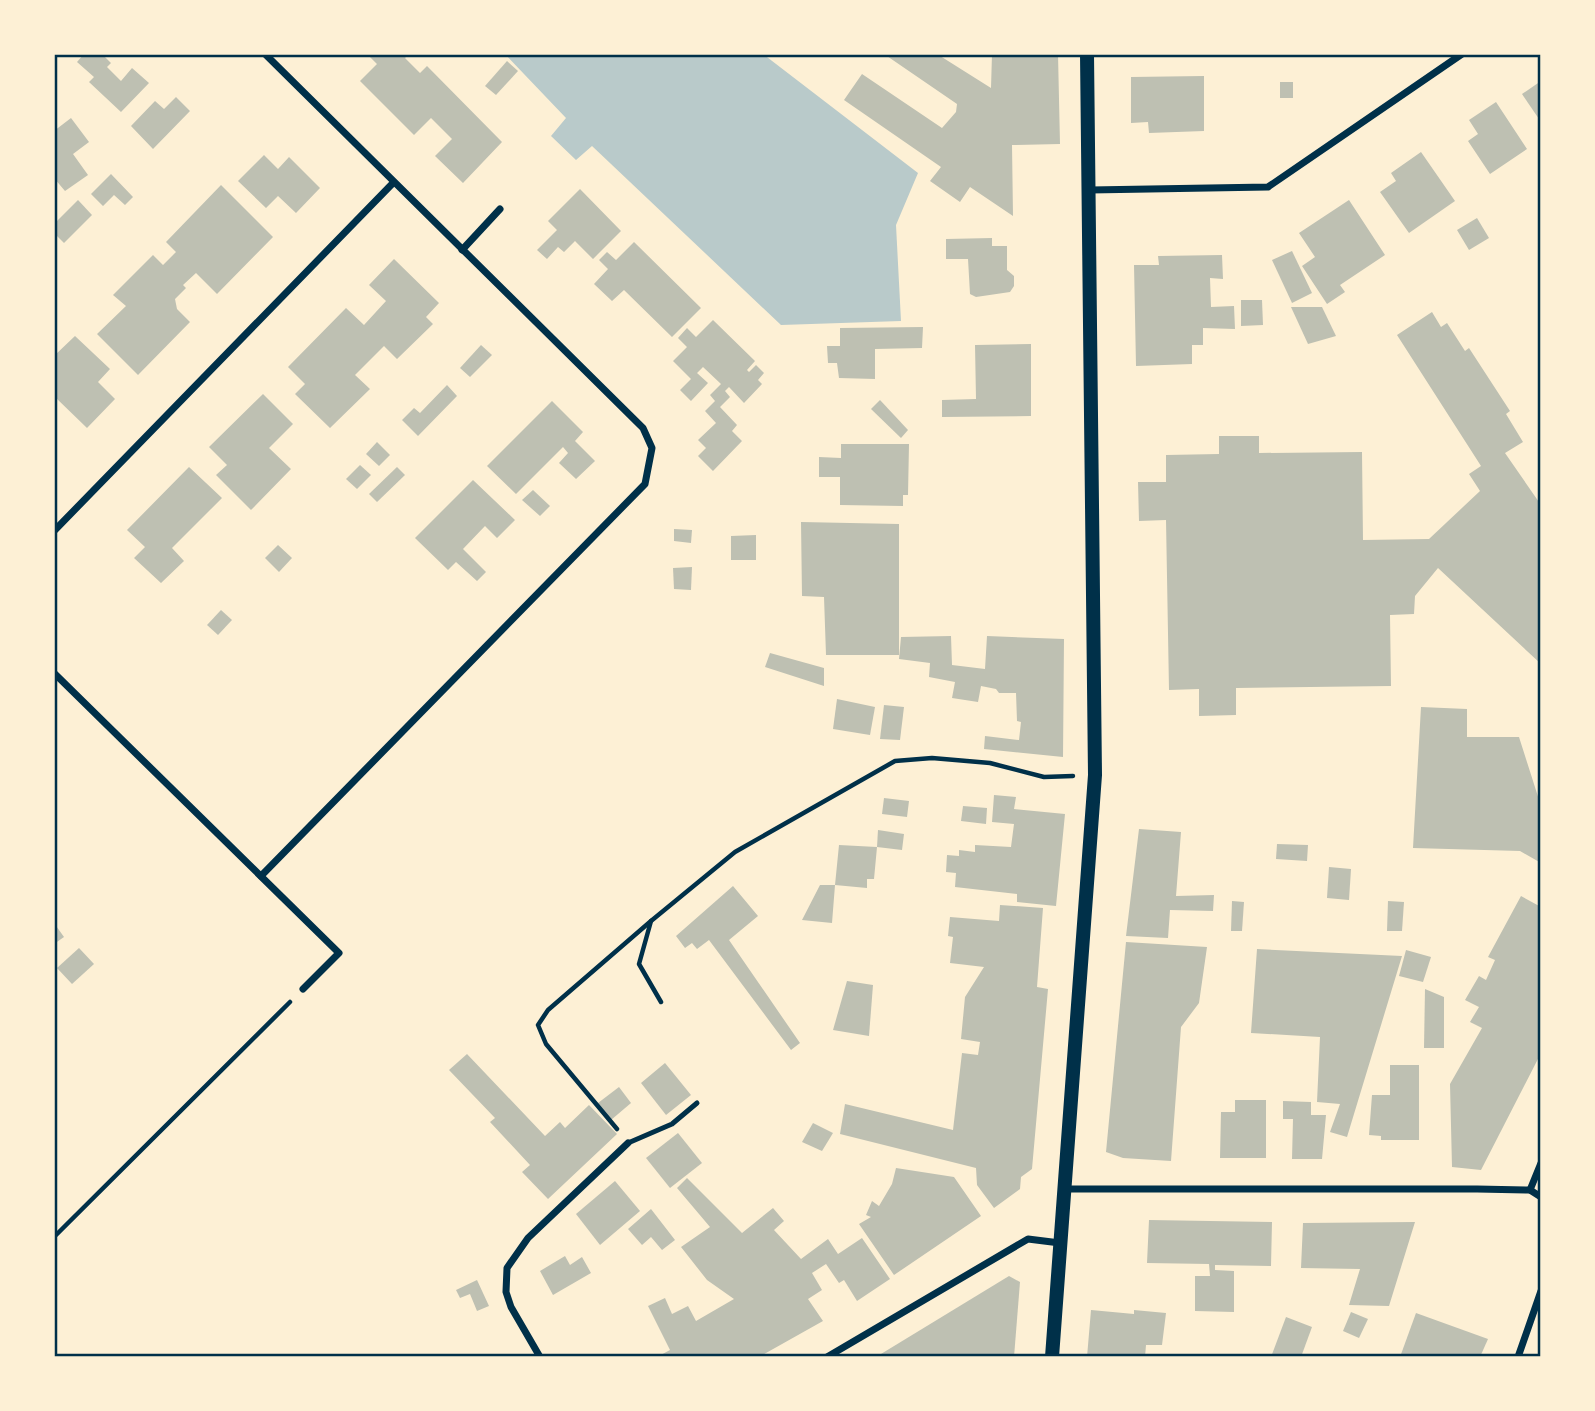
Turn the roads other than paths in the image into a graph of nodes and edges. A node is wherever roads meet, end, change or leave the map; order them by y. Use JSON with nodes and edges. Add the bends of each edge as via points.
{"nodes":[{"id":1,"x":265,"y":54,"type":"edge"},
{"id":2,"x":1087,"y":54,"type":"edge"},
{"id":3,"x":1462,"y":54,"type":"edge"},
{"id":4,"x":393,"y":183,"type":"junction"},
{"id":5,"x":1090,"y":190,"type":"junction"},
{"id":6,"x":500,"y":209,"type":"dead end"},
{"id":7,"x":462,"y":250,"type":"junction"},
{"id":8,"x":54,"y":531,"type":"edge"},
{"id":9,"x":54,"y":673,"type":"edge"},
{"id":10,"x":261,"y":876,"type":"junction"},
{"id":11,"x":303,"y":989,"type":"road end"},
{"id":12,"x":697,"y":1103,"type":"dead end"},
{"id":13,"x":628,"y":1143,"type":"joint"},
{"id":14,"x":1541,"y":1163,"type":"edge"},
{"id":15,"x":1063,"y":1189,"type":"junction"},
{"id":16,"x":1530,"y":1190,"type":"junction"},
{"id":17,"x":1541,"y":1197,"type":"edge"},
{"id":18,"x":1060,"y":1243,"type":"junction"},
{"id":19,"x":1540,"y":1294,"type":"edge"},
{"id":20,"x":540,"y":1357,"type":"edge"},
{"id":21,"x":827,"y":1357,"type":"edge"},
{"id":22,"x":1052,"y":1357,"type":"edge"},
{"id":23,"x":1518,"y":1357,"type":"edge"}],
"edges":[{"from":1,"to":4,"type":"street"},
{"from":2,"to":5,"type":"main road"},
{"from":3,"to":5,"type":"street","via":[[1268,187]]},
{"from":4,"to":7,"type":"street"},
{"from":4,"to":8,"type":"street"},
{"from":5,"to":15,"type":"main road","via":[[1095,775]]},
{"from":6,"to":7,"type":"street"},
{"from":7,"to":10,"type":"street","via":[[643,428],[652,448],[645,484]]},
{"from":9,"to":10,"type":"street"},
{"from":10,"to":11,"type":"street","via":[[339,953]]},
{"from":12,"to":13,"type":"lane","via":[[672,1124]]},
{"from":13,"to":20,"type":"street","via":[[528,1238],[507,1268],[511,1307]]},
{"from":14,"to":16,"type":"street"},
{"from":15,"to":16,"type":"street"},
{"from":15,"to":18,"type":"main road"},
{"from":16,"to":17,"type":"street"},
{"from":18,"to":21,"type":"street","via":[[1028,1239]]},
{"from":18,"to":22,"type":"main road"},
{"from":19,"to":23,"type":"street"}]}
